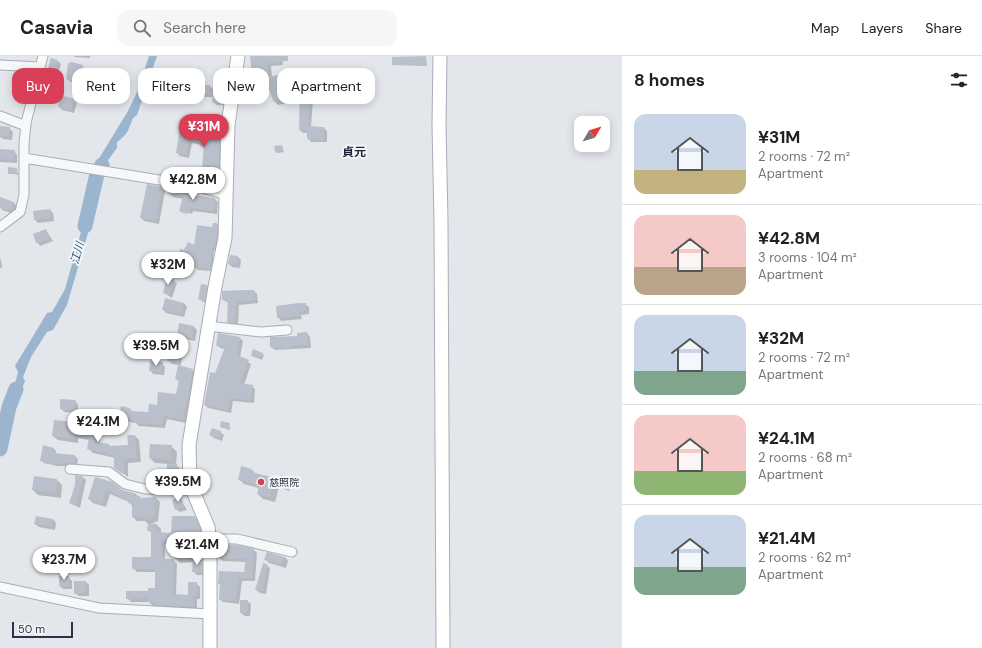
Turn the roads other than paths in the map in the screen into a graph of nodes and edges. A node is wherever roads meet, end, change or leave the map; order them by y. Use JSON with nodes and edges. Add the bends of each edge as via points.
{"nodes":[{"id":1,"x":43,"y":56,"type":"edge"},
{"id":2,"x":238,"y":56,"type":"edge"},
{"id":3,"x":440,"y":56,"type":"edge"},
{"id":4,"x":0,"y":65,"type":"edge"},
{"id":5,"x":40,"y":67,"type":"junction"},
{"id":6,"x":0,"y":116,"type":"edge"},
{"id":7,"x":26,"y":126,"type":"junction"},
{"id":8,"x":24,"y":158,"type":"junction"},
{"id":9,"x":226,"y":195,"type":"junction"},
{"id":10,"x":0,"y":227,"type":"edge"},
{"id":11,"x":208,"y":326,"type":"junction"},
{"id":12,"x":287,"y":330,"type":"dead end"},
{"id":13,"x":70,"y":469,"type":"dead end"},
{"id":14,"x":192,"y":490,"type":"junction"},
{"id":15,"x":210,"y":539,"type":"junction"},
{"id":16,"x":292,"y":552,"type":"dead end"},
{"id":17,"x":0,"y":587,"type":"edge"},
{"id":18,"x":210,"y":614,"type":"junction"},
{"id":19,"x":210,"y":648,"type":"edge"},
{"id":20,"x":443,"y":648,"type":"edge"}],
"edges":[{"from":1,"to":5,"type":"street"},
{"from":2,"to":9,"type":"street","via":[[228,125]]},
{"from":3,"to":20,"type":"street"},
{"from":4,"to":5,"type":"street"},
{"from":5,"to":7,"type":"street"},
{"from":6,"to":7,"type":"street"},
{"from":7,"to":8,"type":"street"},
{"from":8,"to":9,"type":"street","via":[[196,186]]},
{"from":8,"to":10,"type":"street","via":[[24,195],[20,212]]},
{"from":9,"to":11,"type":"street","via":[[225,238]]},
{"from":11,"to":12,"type":"street","via":[[261,332]]},
{"from":11,"to":14,"type":"street","via":[[189,446],[188,467]]},
{"from":13,"to":14,"type":"street","via":[[102,470],[125,484],[145,489]]},
{"from":14,"to":15,"type":"street","via":[[208,527]]},
{"from":15,"to":16,"type":"street","via":[[237,539]]},
{"from":15,"to":18,"type":"street"},
{"from":17,"to":18,"type":"street","via":[[99,608]]},
{"from":18,"to":19,"type":"street"}]}
